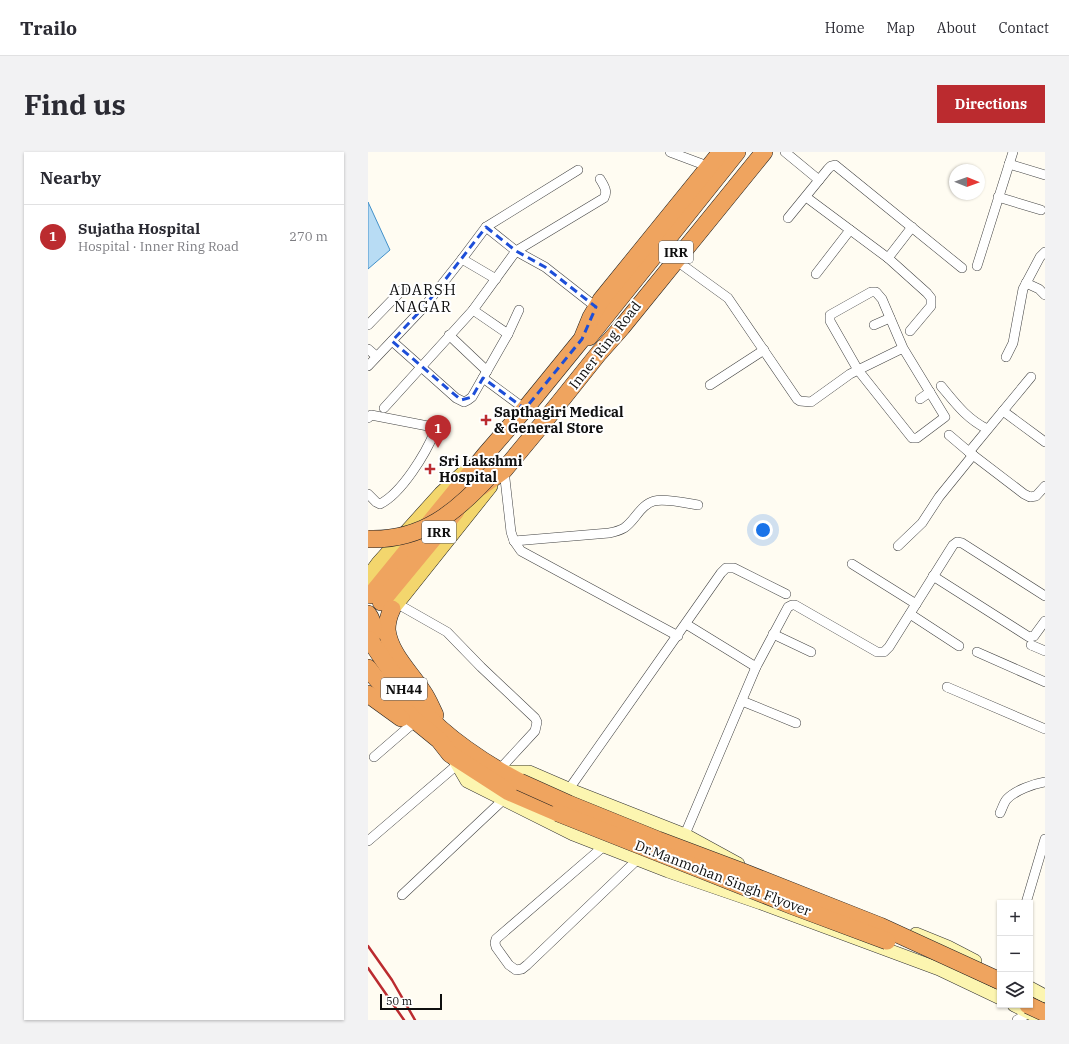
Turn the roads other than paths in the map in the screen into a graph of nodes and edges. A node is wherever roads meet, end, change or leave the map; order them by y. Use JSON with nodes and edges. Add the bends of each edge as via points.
{"nodes":[{"id":1,"x":670,"y":152,"type":"edge"},
{"id":2,"x":712,"y":152,"type":"edge"},
{"id":3,"x":721,"y":152,"type":"edge"},
{"id":4,"x":733,"y":152,"type":"edge"},
{"id":5,"x":737,"y":152,"type":"edge"},
{"id":6,"x":750,"y":152,"type":"edge"},
{"id":7,"x":753,"y":152,"type":"edge"},
{"id":8,"x":764,"y":152,"type":"edge"},
{"id":9,"x":770,"y":152,"type":"edge"},
{"id":10,"x":785,"y":152,"type":"edge"},
{"id":11,"x":792,"y":152,"type":"edge"},
{"id":12,"x":1013,"y":152,"type":"edge"},
{"id":13,"x":702,"y":164,"type":"junction"},
{"id":14,"x":1009,"y":164,"type":"junction"},
{"id":15,"x":578,"y":170,"type":"dead end"},
{"id":16,"x":1045,"y":175,"type":"edge"},
{"id":17,"x":600,"y":179,"type":"dead end"},
{"id":18,"x":820,"y":179,"type":"junction"},
{"id":19,"x":806,"y":197,"type":"junction"},
{"id":20,"x":998,"y":197,"type":"junction"},
{"id":21,"x":1041,"y":210,"type":"dead end"},
{"id":22,"x":788,"y":218,"type":"dead end"},
{"id":23,"x":486,"y":226,"type":"junction"},
{"id":24,"x":912,"y":227,"type":"junction"},
{"id":25,"x":850,"y":230,"type":"junction"},
{"id":26,"x":516,"y":251,"type":"junction"},
{"id":27,"x":1045,"y":252,"type":"edge"},
{"id":28,"x":888,"y":258,"type":"junction"},
{"id":29,"x":462,"y":259,"type":"junction"},
{"id":30,"x":681,"y":264,"type":"junction"},
{"id":31,"x":977,"y":266,"type":"dead end"},
{"id":32,"x":962,"y":268,"type":"dead end"},
{"id":33,"x":816,"y":274,"type":"dead end"},
{"id":34,"x":496,"y":279,"type":"junction"},
{"id":35,"x":1026,"y":283,"type":"junction"},
{"id":36,"x":402,"y":290,"type":"dead end"},
{"id":37,"x":1045,"y":294,"type":"edge"},
{"id":38,"x":593,"y":305,"type":"junction"},
{"id":39,"x":473,"y":310,"type":"junction"},
{"id":40,"x":519,"y":310,"type":"dead end"},
{"id":41,"x":890,"y":318,"type":"junction"},
{"id":42,"x":368,"y":324,"type":"edge"},
{"id":43,"x":874,"y":325,"type":"dead end"},
{"id":44,"x":910,"y":331,"type":"dead end"},
{"id":45,"x":508,"y":334,"type":"junction"},
{"id":46,"x":449,"y":335,"type":"junction"},
{"id":47,"x":582,"y":339,"type":"junction"},
{"id":48,"x":392,"y":341,"type":"junction"},
{"id":49,"x":604,"y":348,"type":"junction"},
{"id":50,"x":903,"y":348,"type":"junction"},
{"id":51,"x":368,"y":349,"type":"edge"},
{"id":52,"x":764,"y":350,"type":"junction"},
{"id":53,"x":376,"y":356,"type":"junction"},
{"id":54,"x":1006,"y":357,"type":"dead end"},
{"id":55,"x":368,"y":366,"type":"edge"},
{"id":56,"x":420,"y":366,"type":"junction"},
{"id":57,"x":858,"y":370,"type":"junction"},
{"id":58,"x":485,"y":374,"type":"junction"},
{"id":59,"x":1031,"y":377,"type":"dead end"},
{"id":60,"x":710,"y":385,"type":"dead end"},
{"id":61,"x":942,"y":386,"type":"dead end"},
{"id":62,"x":930,"y":392,"type":"junction"},
{"id":63,"x":920,"y":399,"type":"dead end"},
{"id":64,"x":384,"y":408,"type":"dead end"},
{"id":65,"x":525,"y":409,"type":"junction"},
{"id":66,"x":1003,"y":411,"type":"junction"},
{"id":67,"x":368,"y":418,"type":"edge"},
{"id":68,"x":987,"y":429,"type":"junction"},
{"id":69,"x":949,"y":435,"type":"dead end"},
{"id":70,"x":1045,"y":442,"type":"edge"},
{"id":71,"x":971,"y":453,"type":"junction"},
{"id":72,"x":485,"y":455,"type":"junction"},
{"id":73,"x":504,"y":470,"type":"junction"},
{"id":74,"x":1045,"y":486,"type":"edge"},
{"id":75,"x":368,"y":494,"type":"edge"},
{"id":76,"x":698,"y":504,"type":"dead end"},
{"id":77,"x":368,"y":528,"type":"edge"},
{"id":78,"x":368,"y":539,"type":"edge"},
{"id":79,"x":514,"y":541,"type":"junction"},
{"id":80,"x":898,"y":546,"type":"dead end"},
{"id":81,"x":852,"y":564,"type":"dead end"},
{"id":82,"x":373,"y":566,"type":"edge"},
{"id":83,"x":933,"y":576,"type":"junction"},
{"id":84,"x":368,"y":578,"type":"edge"},
{"id":85,"x":786,"y":594,"type":"dead end"},
{"id":86,"x":1045,"y":596,"type":"edge"},
{"id":87,"x":385,"y":602,"type":"junction"},
{"id":88,"x":916,"y":604,"type":"junction"},
{"id":89,"x":368,"y":614,"type":"edge"},
{"id":90,"x":910,"y":614,"type":"junction"},
{"id":91,"x":1045,"y":621,"type":"edge"},
{"id":92,"x":686,"y":624,"type":"junction"},
{"id":93,"x":774,"y":634,"type":"junction"},
{"id":94,"x":678,"y":636,"type":"junction"},
{"id":95,"x":369,"y":641,"type":"edge"},
{"id":96,"x":1031,"y":644,"type":"dead end"},
{"id":97,"x":959,"y":646,"type":"dead end"},
{"id":98,"x":1045,"y":651,"type":"edge"},
{"id":99,"x":811,"y":652,"type":"dead end"},
{"id":100,"x":977,"y":652,"type":"dead end"},
{"id":101,"x":756,"y":667,"type":"junction"},
{"id":102,"x":368,"y":668,"type":"edge"},
{"id":103,"x":1045,"y":682,"type":"edge"},
{"id":104,"x":947,"y":687,"type":"dead end"},
{"id":105,"x":368,"y":694,"type":"edge"},
{"id":106,"x":742,"y":701,"type":"junction"},
{"id":107,"x":796,"y":723,"type":"dead end"},
{"id":108,"x":411,"y":725,"type":"junction"},
{"id":109,"x":1045,"y":729,"type":"edge"},
{"id":110,"x":442,"y":736,"type":"junction"},
{"id":111,"x":374,"y":757,"type":"dead end"},
{"id":112,"x":454,"y":759,"type":"junction"},
{"id":113,"x":500,"y":771,"type":"junction"},
{"id":114,"x":1045,"y":782,"type":"edge"},
{"id":115,"x":569,"y":789,"type":"junction"},
{"id":116,"x":503,"y":800,"type":"junction"},
{"id":117,"x":1000,"y":813,"type":"dead end"},
{"id":118,"x":685,"y":835,"type":"junction"},
{"id":119,"x":1045,"y":839,"type":"edge"},
{"id":120,"x":368,"y":841,"type":"edge"},
{"id":121,"x":604,"y":846,"type":"junction"},
{"id":122,"x":637,"y":860,"type":"junction"},
{"id":123,"x":668,"y":871,"type":"junction"},
{"id":124,"x":402,"y":895,"type":"dead end"},
{"id":125,"x":1027,"y":900,"type":"edge"},
{"id":126,"x":895,"y":925,"type":"junction"},
{"id":127,"x":884,"y":950,"type":"junction"},
{"id":128,"x":998,"y":972,"type":"edge"},
{"id":129,"x":997,"y":980,"type":"edge"},
{"id":130,"x":997,"y":990,"type":"edge"},
{"id":131,"x":997,"y":997,"type":"edge"},
{"id":132,"x":1037,"y":1001,"type":"edge"},
{"id":133,"x":1017,"y":1020,"type":"edge"},
{"id":134,"x":1043,"y":1020,"type":"edge"}],
"edges":[{"from":1,"to":13,"type":"street"},
{"from":2,"to":13,"type":"street"},
{"from":3,"to":38,"type":"highway","via":[[606,294]]},
{"from":4,"to":47,"type":"main road","name":"Inner Ring Road","number":"IRR"},
{"from":5,"to":77,"type":"highway","via":[[586,342],[460,492],[446,504],[420,519],[388,528]]},
{"from":6,"to":78,"type":"highway","bridge":true,"via":[[594,348],[467,500],[424,529],[390,538]]},
{"from":7,"to":49,"type":"main road","name":"Inner Ring Road","number":"IRR"},
{"from":8,"to":49,"type":"highway"},
{"from":9,"to":30,"type":"street","name":"Inner Ring Road"},
{"from":10,"to":18,"type":"street"},
{"from":11,"to":18,"type":"street"},
{"from":12,"to":14,"type":"street"},
{"from":13,"to":38,"type":"street"},
{"from":14,"to":16,"type":"street"},
{"from":14,"to":20,"type":"street"},
{"from":15,"to":23,"type":"street"},
{"from":17,"to":26,"type":"street","via":[[606,188],[604,198]]},
{"from":18,"to":19,"type":"street"},
{"from":18,"to":24,"type":"street","via":[[835,165]]},
{"from":19,"to":22,"type":"street"},
{"from":19,"to":25,"type":"street"},
{"from":20,"to":21,"type":"street"},
{"from":20,"to":31,"type":"street"},
{"from":23,"to":26,"type":"street"},
{"from":23,"to":29,"type":"street"},
{"from":24,"to":28,"type":"street"},
{"from":24,"to":32,"type":"street"},
{"from":25,"to":28,"type":"street"},
{"from":25,"to":33,"type":"street"},
{"from":26,"to":34,"type":"street"},
{"from":26,"to":38,"type":"street","via":[[545,267]]},
{"from":27,"to":35,"type":"street"},
{"from":28,"to":44,"type":"street","via":[[932,298],[932,306]]},
{"from":29,"to":34,"type":"street"},
{"from":29,"to":48,"type":"street","via":[[424,307]]},
{"from":30,"to":49,"type":"street","name":"Inner Ring Road","via":[[623,338]]},
{"from":30,"to":52,"type":"street","via":[[728,298]]},
{"from":34,"to":39,"type":"street"},
{"from":35,"to":37,"type":"street"},
{"from":35,"to":54,"type":"street","via":[[1013,343]]},
{"from":36,"to":42,"type":"street"},
{"from":38,"to":47,"type":"highway"},
{"from":39,"to":45,"type":"street"},
{"from":39,"to":46,"type":"street"},
{"from":40,"to":45,"type":"street"},
{"from":41,"to":43,"type":"street"},
{"from":41,"to":50,"type":"street"},
{"from":41,"to":57,"type":"street","via":[[876,292],[871,292],[830,315],[830,321]]},
{"from":45,"to":58,"type":"street"},
{"from":46,"to":56,"type":"street"},
{"from":46,"to":58,"type":"street"},
{"from":47,"to":65,"type":"highway","name":"Inner Ring Road","number":"IRR"},
{"from":48,"to":53,"type":"street"},
{"from":48,"to":56,"type":"street"},
{"from":49,"to":73,"type":"highway","name":"Inner Ring Road","number":"IRR"},
{"from":50,"to":57,"type":"street"},
{"from":50,"to":62,"type":"street"},
{"from":51,"to":53,"type":"street"},
{"from":52,"to":57,"type":"street","via":[[800,401],[811,402]]},
{"from":52,"to":60,"type":"street"},
{"from":53,"to":55,"type":"street"},
{"from":56,"to":58,"type":"street","via":[[464,402],[472,397]]},
{"from":56,"to":64,"type":"street"},
{"from":57,"to":62,"type":"street","via":[[912,438],[917,438],[945,417]]},
{"from":58,"to":65,"type":"street"},
{"from":59,"to":66,"type":"street"},
{"from":61,"to":68,"type":"street","via":[[962,412]]},
{"from":62,"to":63,"type":"street"},
{"from":65,"to":72,"type":"highway","name":"Inner Ring Road","number":"IRR"},
{"from":66,"to":68,"type":"street"},
{"from":66,"to":70,"type":"street"},
{"from":67,"to":75,"type":"street","via":[[371,415],[426,425],[433,427],[435,431],[413,472],[388,500],[380,504]]},
{"from":68,"to":71,"type":"street"},
{"from":69,"to":71,"type":"street"},
{"from":71,"to":74,"type":"street","via":[[1030,497],[1036,496]]},
{"from":71,"to":80,"type":"street","via":[[922,524]]},
{"from":72,"to":82,"type":"main road","name":"Inner Ring Road","number":"IRR","via":[[445,490]]},
{"from":72,"to":87,"type":"highway","number":"IRR"},
{"from":73,"to":79,"type":"street"},
{"from":73,"to":87,"type":"highway","number":"IRR","via":[[469,496]]},
{"from":76,"to":79,"type":"street","via":[[654,501],[646,505],[618,531]]},
{"from":79,"to":94,"type":"street","via":[[521,551]]},
{"from":81,"to":88,"type":"street"},
{"from":82,"to":84,"type":"main road","name":"Inner Ring Road","number":"IRR"},
{"from":83,"to":86,"type":"street","via":[[953,544],[959,542]]},
{"from":83,"to":88,"type":"street"},
{"from":83,"to":91,"type":"street","via":[[1029,637],[1034,636]]},
{"from":85,"to":92,"type":"street","via":[[734,568],[726,568]]},
{"from":87,"to":110,"type":"highway","via":[[390,641],[396,654],[423,692]]},
{"from":87,"to":113,"type":"street","via":[[447,632],[535,718],[535,731]]},
{"from":88,"to":90,"type":"street"},
{"from":89,"to":95,"type":"highway","number":"NH44","via":[[373,625]]},
{"from":90,"to":93,"type":"street","via":[[889,648],[880,653],[792,605],[788,607]]},
{"from":90,"to":97,"type":"street"},
{"from":92,"to":94,"type":"street"},
{"from":92,"to":101,"type":"street"},
{"from":93,"to":99,"type":"street"},
{"from":93,"to":101,"type":"street"},
{"from":94,"to":115,"type":"street"},
{"from":95,"to":110,"type":"highway","number":"NH44"},
{"from":96,"to":98,"type":"street"},
{"from":100,"to":103,"type":"street"},
{"from":101,"to":106,"type":"street"},
{"from":102,"to":110,"type":"highway","number":"NH44","via":[[412,718]]},
{"from":104,"to":109,"type":"street"},
{"from":105,"to":108,"type":"highway"},
{"from":106,"to":107,"type":"street"},
{"from":106,"to":118,"type":"street"},
{"from":108,"to":110,"type":"highway"},
{"from":108,"to":111,"type":"street"},
{"from":110,"to":112,"type":"highway","number":"NH44"},
{"from":110,"to":113,"type":"highway","number":"NH44"},
{"from":112,"to":116,"type":"street","number":"NH44","via":[[467,781]]},
{"from":112,"to":120,"type":"street"},
{"from":112,"to":130,"type":"highway","name":"Dr.Manmohan Singh Flyover","number":"NH44","bridge":true,"via":[[509,792],[558,813],[914,951]]},
{"from":113,"to":115,"type":"street","via":[[529,772]]},
{"from":113,"to":129,"type":"highway","name":"Dr.Manmohan Singh Flyover","number":"NH44","bridge":true,"via":[[569,804],[880,926]]},
{"from":114,"to":117,"type":"street","via":[[1036,783],[1007,799]]},
{"from":115,"to":118,"type":"street"},
{"from":116,"to":121,"type":"street","number":"NH44"},
{"from":116,"to":124,"type":"street"},
{"from":118,"to":123,"type":"street"},
{"from":118,"to":126,"type":"street","via":[[746,868]]},
{"from":119,"to":125,"type":"street"},
{"from":121,"to":122,"type":"street","number":"NH44"},
{"from":121,"to":122,"type":"street","via":[[496,939],[496,947],[516,970],[527,965]]},
{"from":122,"to":123,"type":"street","number":"NH44"},
{"from":123,"to":127,"type":"street","number":"NH44","via":[[762,903]]},
{"from":126,"to":127,"type":"street","via":[[886,935]]},
{"from":126,"to":128,"type":"street"},
{"from":127,"to":131,"type":"street","number":"NH44","via":[[939,969]]},
{"from":132,"to":133,"type":"street"},
{"from":132,"to":134,"type":"street"}]}
